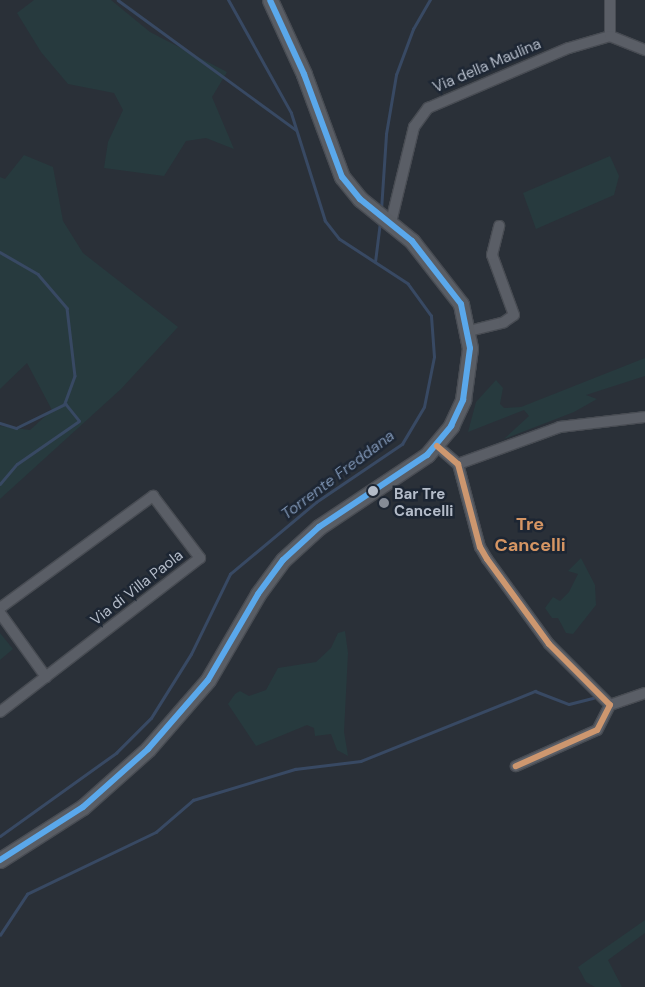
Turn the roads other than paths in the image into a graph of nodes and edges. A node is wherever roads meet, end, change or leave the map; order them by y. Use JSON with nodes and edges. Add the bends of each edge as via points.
{"nodes":[{"id":1,"x":270,"y":0,"type":"edge"},
{"id":2,"x":610,"y":0,"type":"edge"},
{"id":3,"x":610,"y":36,"type":"junction"},
{"id":4,"x":645,"y":50,"type":"edge"},
{"id":5,"x":391,"y":222,"type":"junction"},
{"id":6,"x":499,"y":226,"type":"dead end"},
{"id":7,"x":469,"y":331,"type":"junction"},
{"id":8,"x":645,"y":418,"type":"edge"},
{"id":9,"x":437,"y":446,"type":"junction"},
{"id":10,"x":458,"y":464,"type":"junction"},
{"id":11,"x":0,"y":608,"type":"edge"},
{"id":12,"x":0,"y":613,"type":"edge"},
{"id":13,"x":46,"y":677,"type":"junction"},
{"id":14,"x":645,"y":693,"type":"edge"},
{"id":15,"x":610,"y":704,"type":"junction"},
{"id":16,"x":0,"y":712,"type":"edge"},
{"id":17,"x":516,"y":766,"type":"dead end"},
{"id":18,"x":1,"y":860,"type":"edge"}],
"edges":[{"from":1,"to":5,"type":"main road","via":[[304,74],[333,162],[353,192]]},
{"from":2,"to":3,"type":"street"},
{"from":3,"to":4,"type":"street"},
{"from":3,"to":5,"type":"street","name":"Via della Maulina","via":[[569,48],[428,108],[414,127]]},
{"from":5,"to":7,"type":"main road","via":[[446,279],[461,304]]},
{"from":6,"to":7,"type":"street","via":[[492,255],[514,314],[504,322]]},
{"from":7,"to":9,"type":"main road","via":[[470,370],[463,400]]},
{"from":8,"to":10,"type":"street","via":[[560,427]]},
{"from":9,"to":10,"type":"street"},
{"from":9,"to":18,"type":"main road","via":[[416,464],[305,538],[258,594],[208,680],[148,749],[83,807]]},
{"from":10,"to":15,"type":"street","via":[[480,547],[549,644]]},
{"from":11,"to":13,"type":"street","name":"Via di Villa Paola","via":[[153,496],[200,558]]},
{"from":12,"to":13,"type":"street"},
{"from":13,"to":16,"type":"street","name":"Via di Villa Paola"},
{"from":14,"to":15,"type":"street"},
{"from":15,"to":17,"type":"street","via":[[597,730]]}]}
